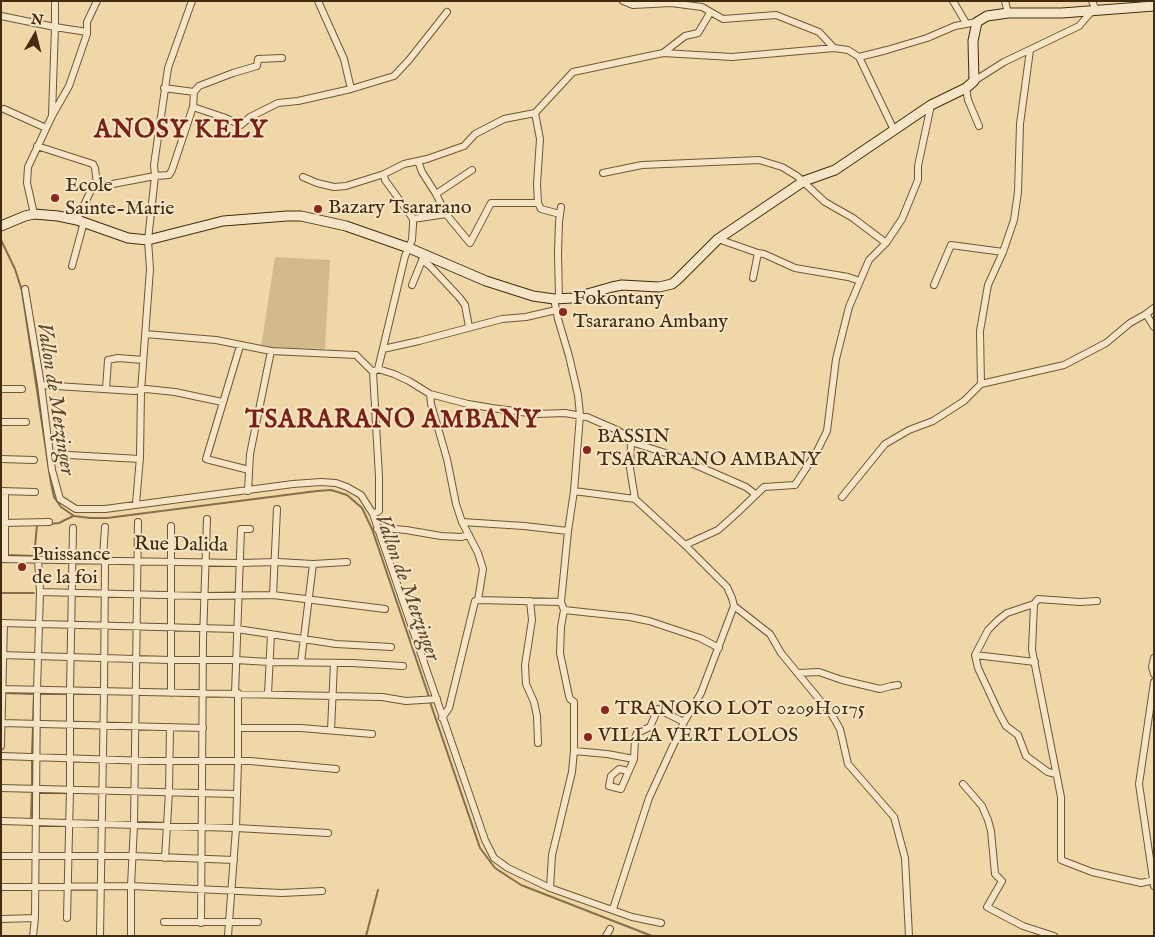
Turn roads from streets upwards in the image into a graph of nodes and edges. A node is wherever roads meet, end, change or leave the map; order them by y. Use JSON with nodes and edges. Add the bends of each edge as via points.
{"nodes":[{"id":1,"x":55,"y":1,"type":"edge"},
{"id":2,"x":97,"y":1,"type":"edge"},
{"id":3,"x":192,"y":1,"type":"edge"},
{"id":4,"x":318,"y":1,"type":"edge"},
{"id":5,"x":623,"y":1,"type":"edge"},
{"id":6,"x":953,"y":1,"type":"edge"},
{"id":7,"x":1005,"y":1,"type":"edge"},
{"id":8,"x":663,"y":2,"type":"edge"},
{"id":9,"x":1150,"y":5,"type":"edge"},
{"id":10,"x":1093,"y":7,"type":"edge"},
{"id":11,"x":447,"y":12,"type":"dead end"},
{"id":12,"x":710,"y":13,"type":"junction"},
{"id":13,"x":1008,"y":13,"type":"junction"},
{"id":14,"x":1,"y":16,"type":"edge"},
{"id":15,"x":977,"y":22,"type":"junction"},
{"id":16,"x":966,"y":23,"type":"junction"},
{"id":17,"x":54,"y":27,"type":"junction"},
{"id":18,"x":87,"y":32,"type":"junction"},
{"id":19,"x":834,"y":48,"type":"junction"},
{"id":20,"x":1030,"y":50,"type":"junction"},
{"id":21,"x":663,"y":53,"type":"junction"},
{"id":22,"x":859,"y":57,"type":"junction"},
{"id":23,"x":282,"y":58,"type":"dead end"},
{"id":24,"x":974,"y":81,"type":"junction"},
{"id":25,"x":164,"y":88,"type":"junction"},
{"id":26,"x":966,"y":88,"type":"junction"},
{"id":27,"x":351,"y":89,"type":"junction"},
{"id":28,"x":194,"y":92,"type":"junction"},
{"id":29,"x":931,"y":105,"type":"junction"},
{"id":30,"x":193,"y":106,"type":"junction"},
{"id":31,"x":4,"y":109,"type":"dead end"},
{"id":32,"x":535,"y":113,"type":"junction"},
{"id":33,"x":52,"y":116,"type":"junction"},
{"id":34,"x":980,"y":126,"type":"dead end"},
{"id":35,"x":46,"y":128,"type":"junction"},
{"id":36,"x":894,"y":130,"type":"junction"},
{"id":37,"x":37,"y":146,"type":"junction"},
{"id":38,"x":418,"y":161,"type":"junction"},
{"id":39,"x":472,"y":170,"type":"dead end"},
{"id":40,"x":603,"y":173,"type":"dead end"},
{"id":41,"x":384,"y":174,"type":"junction"},
{"id":42,"x":155,"y":176,"type":"junction"},
{"id":43,"x":303,"y":177,"type":"dead end"},
{"id":44,"x":804,"y":181,"type":"junction"},
{"id":45,"x":97,"y":185,"type":"junction"},
{"id":46,"x":436,"y":194,"type":"junction"},
{"id":47,"x":538,"y":202,"type":"junction"},
{"id":48,"x":561,"y":206,"type":"dead end"},
{"id":49,"x":34,"y":214,"type":"junction"},
{"id":50,"x":446,"y":214,"type":"junction"},
{"id":51,"x":560,"y":214,"type":"junction"},
{"id":52,"x":412,"y":219,"type":"junction"},
{"id":53,"x":80,"y":221,"type":"junction"},
{"id":54,"x":1,"y":226,"type":"edge"},
{"id":55,"x":718,"y":239,"type":"junction"},
{"id":56,"x":148,"y":240,"type":"junction"},
{"id":57,"x":886,"y":243,"type":"junction"},
{"id":58,"x":409,"y":248,"type":"junction"},
{"id":59,"x":1004,"y":252,"type":"junction"},
{"id":60,"x":758,"y":253,"type":"junction"},
{"id":61,"x":423,"y":257,"type":"junction"},
{"id":62,"x":72,"y":266,"type":"dead end"},
{"id":63,"x":753,"y":278,"type":"dead end"},
{"id":64,"x":860,"y":281,"type":"junction"},
{"id":65,"x":412,"y":285,"type":"dead end"},
{"id":66,"x":934,"y":285,"type":"dead end"},
{"id":67,"x":25,"y":289,"type":"dead end"},
{"id":68,"x":557,"y":299,"type":"junction"},
{"id":69,"x":1154,"y":308,"type":"edge"},
{"id":70,"x":556,"y":310,"type":"junction"},
{"id":71,"x":1146,"y":314,"type":"junction"},
{"id":72,"x":469,"y":327,"type":"junction"},
{"id":73,"x":1154,"y":328,"type":"edge"},
{"id":74,"x":145,"y":334,"type":"junction"},
{"id":75,"x":240,"y":346,"type":"junction"},
{"id":76,"x":383,"y":349,"type":"junction"},
{"id":77,"x":271,"y":351,"type":"junction"},
{"id":78,"x":143,"y":360,"type":"junction"},
{"id":79,"x":376,"y":370,"type":"junction"},
{"id":80,"x":981,"y":384,"type":"junction"},
{"id":81,"x":41,"y":385,"type":"junction"},
{"id":82,"x":1,"y":389,"type":"edge"},
{"id":83,"x":22,"y":389,"type":"dead end"},
{"id":84,"x":106,"y":389,"type":"junction"},
{"id":85,"x":141,"y":391,"type":"junction"},
{"id":86,"x":430,"y":394,"type":"junction"},
{"id":87,"x":222,"y":402,"type":"junction"},
{"id":88,"x":580,"y":415,"type":"junction"},
{"id":89,"x":1,"y":422,"type":"edge"},
{"id":90,"x":26,"y":422,"type":"dead end"},
{"id":91,"x":631,"y":442,"type":"junction"},
{"id":92,"x":51,"y":457,"type":"junction"},
{"id":93,"x":1,"y":459,"type":"edge"},
{"id":94,"x":140,"y":459,"type":"junction"},
{"id":95,"x":34,"y":460,"type":"dead end"},
{"id":96,"x":249,"y":470,"type":"junction"},
{"id":97,"x":3,"y":491,"type":"edge"},
{"id":98,"x":248,"y":491,"type":"junction"},
{"id":99,"x":574,"y":491,"type":"junction"},
{"id":100,"x":35,"y":492,"type":"dead end"},
{"id":101,"x":755,"y":494,"type":"junction"},
{"id":102,"x":842,"y":497,"type":"dead end"},
{"id":103,"x":635,"y":499,"type":"junction"},
{"id":104,"x":136,"y":504,"type":"junction"},
{"id":105,"x":277,"y":509,"type":"dead end"},
{"id":106,"x":372,"y":514,"type":"junction"},
{"id":107,"x":207,"y":519,"type":"dead end"},
{"id":108,"x":49,"y":522,"type":"dead end"},
{"id":109,"x":138,"y":522,"type":"dead end"},
{"id":110,"x":462,"y":522,"type":"junction"},
{"id":111,"x":3,"y":523,"type":"edge"},
{"id":112,"x":171,"y":526,"type":"dead end"},
{"id":113,"x":105,"y":527,"type":"dead end"},
{"id":114,"x":73,"y":528,"type":"dead end"},
{"id":115,"x":250,"y":528,"type":"dead end"},
{"id":116,"x":377,"y":529,"type":"junction"},
{"id":117,"x":568,"y":531,"type":"junction"},
{"id":118,"x":469,"y":535,"type":"junction"},
{"id":119,"x":685,"y":545,"type":"junction"},
{"id":120,"x":3,"y":559,"type":"edge"},
{"id":121,"x":38,"y":560,"type":"junction"},
{"id":122,"x":73,"y":560,"type":"junction"},
{"id":123,"x":105,"y":561,"type":"junction"},
{"id":124,"x":138,"y":561,"type":"junction"},
{"id":125,"x":171,"y":562,"type":"junction"},
{"id":126,"x":206,"y":562,"type":"junction"},
{"id":127,"x":347,"y":562,"type":"dead end"},
{"id":128,"x":239,"y":563,"type":"junction"},
{"id":129,"x":274,"y":563,"type":"junction"},
{"id":130,"x":313,"y":564,"type":"junction"},
{"id":131,"x":40,"y":592,"type":"junction"},
{"id":132,"x":72,"y":593,"type":"junction"},
{"id":133,"x":104,"y":594,"type":"junction"},
{"id":134,"x":136,"y":594,"type":"junction"},
{"id":135,"x":172,"y":595,"type":"junction"},
{"id":136,"x":240,"y":595,"type":"junction"},
{"id":137,"x":272,"y":595,"type":"junction"},
{"id":138,"x":205,"y":596,"type":"junction"},
{"id":139,"x":309,"y":599,"type":"junction"},
{"id":140,"x":478,"y":600,"type":"junction"},
{"id":141,"x":530,"y":601,"type":"junction"},
{"id":142,"x":1097,"y":601,"type":"dead end"},
{"id":143,"x":561,"y":602,"type":"junction"},
{"id":144,"x":1034,"y":604,"type":"junction"},
{"id":145,"x":734,"y":606,"type":"junction"},
{"id":146,"x":385,"y":609,"type":"dead end"},
{"id":147,"x":564,"y":610,"type":"junction"},
{"id":148,"x":3,"y":623,"type":"edge"},
{"id":149,"x":39,"y":624,"type":"junction"},
{"id":150,"x":72,"y":625,"type":"junction"},
{"id":151,"x":104,"y":625,"type":"junction"},
{"id":152,"x":136,"y":627,"type":"junction"},
{"id":153,"x":171,"y":627,"type":"junction"},
{"id":154,"x":203,"y":628,"type":"junction"},
{"id":155,"x":237,"y":629,"type":"junction"},
{"id":156,"x":270,"y":634,"type":"junction"},
{"id":157,"x":305,"y":640,"type":"junction"},
{"id":158,"x":391,"y":647,"type":"dead end"},
{"id":159,"x":719,"y":648,"type":"junction"},
{"id":160,"x":2,"y":655,"type":"edge"},
{"id":161,"x":975,"y":655,"type":"junction"},
{"id":162,"x":39,"y":656,"type":"junction"},
{"id":163,"x":71,"y":657,"type":"junction"},
{"id":164,"x":104,"y":658,"type":"junction"},
{"id":165,"x":1154,"y":658,"type":"edge"},
{"id":166,"x":136,"y":659,"type":"junction"},
{"id":167,"x":170,"y":660,"type":"junction"},
{"id":168,"x":203,"y":660,"type":"junction"},
{"id":169,"x":236,"y":660,"type":"junction"},
{"id":170,"x":270,"y":662,"type":"junction"},
{"id":171,"x":301,"y":662,"type":"junction"},
{"id":172,"x":1035,"y":662,"type":"junction"},
{"id":173,"x":334,"y":663,"type":"junction"},
{"id":174,"x":403,"y":666,"type":"dead end"},
{"id":175,"x":798,"y":673,"type":"junction"},
{"id":176,"x":1154,"y":674,"type":"edge"},
{"id":177,"x":1154,"y":682,"type":"edge"},
{"id":178,"x":898,"y":686,"type":"dead end"},
{"id":179,"x":2,"y":689,"type":"edge"},
{"id":180,"x":37,"y":690,"type":"junction"},
{"id":181,"x":70,"y":690,"type":"junction"},
{"id":182,"x":104,"y":691,"type":"junction"},
{"id":183,"x":136,"y":692,"type":"junction"},
{"id":184,"x":171,"y":692,"type":"junction"},
{"id":185,"x":203,"y":693,"type":"junction"},
{"id":186,"x":237,"y":693,"type":"junction"},
{"id":187,"x":268,"y":694,"type":"junction"},
{"id":188,"x":332,"y":695,"type":"junction"},
{"id":189,"x":437,"y":699,"type":"junction"},
{"id":190,"x":442,"y":718,"type":"junction"},
{"id":191,"x":684,"y":722,"type":"junction"},
{"id":192,"x":2,"y":723,"type":"edge"},
{"id":193,"x":37,"y":723,"type":"junction"},
{"id":194,"x":70,"y":725,"type":"junction"},
{"id":195,"x":103,"y":725,"type":"junction"},
{"id":196,"x":135,"y":726,"type":"junction"},
{"id":197,"x":170,"y":727,"type":"junction"},
{"id":198,"x":203,"y":728,"type":"junction"},
{"id":199,"x":238,"y":728,"type":"junction"},
{"id":200,"x":331,"y":730,"type":"junction"},
{"id":201,"x":372,"y":734,"type":"dead end"},
{"id":202,"x":538,"y":743,"type":"dead end"},
{"id":203,"x":1,"y":746,"type":"edge"},
{"id":204,"x":574,"y":751,"type":"junction"},
{"id":205,"x":1,"y":756,"type":"edge"},
{"id":206,"x":36,"y":757,"type":"junction"},
{"id":207,"x":70,"y":757,"type":"junction"},
{"id":208,"x":103,"y":758,"type":"junction"},
{"id":209,"x":135,"y":759,"type":"junction"},
{"id":210,"x":634,"y":759,"type":"junction"},
{"id":211,"x":170,"y":760,"type":"junction"},
{"id":212,"x":202,"y":761,"type":"junction"},
{"id":213,"x":238,"y":762,"type":"junction"},
{"id":214,"x":336,"y":768,"type":"dead end"},
{"id":215,"x":628,"y":771,"type":"dead end"},
{"id":216,"x":1056,"y":774,"type":"junction"},
{"id":217,"x":963,"y":784,"type":"dead end"},
{"id":218,"x":1,"y":788,"type":"edge"},
{"id":219,"x":36,"y":790,"type":"junction"},
{"id":220,"x":70,"y":790,"type":"junction"},
{"id":221,"x":102,"y":791,"type":"junction"},
{"id":222,"x":134,"y":791,"type":"junction"},
{"id":223,"x":169,"y":792,"type":"junction"},
{"id":224,"x":202,"y":792,"type":"junction"},
{"id":225,"x":236,"y":794,"type":"junction"},
{"id":226,"x":1,"y":821,"type":"edge"},
{"id":227,"x":37,"y":822,"type":"junction"},
{"id":228,"x":69,"y":823,"type":"junction"},
{"id":229,"x":102,"y":823,"type":"junction"},
{"id":230,"x":134,"y":825,"type":"junction"},
{"id":231,"x":167,"y":826,"type":"junction"},
{"id":232,"x":201,"y":828,"type":"junction"},
{"id":233,"x":236,"y":828,"type":"junction"},
{"id":234,"x":328,"y":832,"type":"dead end"},
{"id":235,"x":1,"y":856,"type":"edge"},
{"id":236,"x":35,"y":856,"type":"junction"},
{"id":237,"x":133,"y":856,"type":"junction"},
{"id":238,"x":68,"y":857,"type":"junction"},
{"id":239,"x":102,"y":857,"type":"junction"},
{"id":240,"x":165,"y":858,"type":"junction"},
{"id":241,"x":201,"y":859,"type":"junction"},
{"id":242,"x":234,"y":860,"type":"junction"},
{"id":243,"x":1153,"y":882,"type":"edge"},
{"id":244,"x":34,"y":886,"type":"junction"},
{"id":245,"x":130,"y":886,"type":"junction"},
{"id":246,"x":1,"y":887,"type":"edge"},
{"id":247,"x":68,"y":887,"type":"junction"},
{"id":248,"x":100,"y":887,"type":"junction"},
{"id":249,"x":550,"y":888,"type":"junction"},
{"id":250,"x":201,"y":890,"type":"junction"},
{"id":251,"x":231,"y":891,"type":"junction"},
{"id":252,"x":322,"y":891,"type":"dead end"},
{"id":253,"x":613,"y":910,"type":"junction"},
{"id":254,"x":35,"y":918,"type":"junction"},
{"id":255,"x":67,"y":918,"type":"dead end"},
{"id":256,"x":1,"y":919,"type":"edge"},
{"id":257,"x":164,"y":922,"type":"dead end"},
{"id":258,"x":228,"y":922,"type":"junction"},
{"id":259,"x":258,"y":922,"type":"dead end"},
{"id":260,"x":201,"y":923,"type":"junction"},
{"id":261,"x":661,"y":923,"type":"dead end"},
{"id":262,"x":610,"y":928,"type":"dead end"},
{"id":263,"x":33,"y":936,"type":"edge"},
{"id":264,"x":100,"y":936,"type":"edge"},
{"id":265,"x":131,"y":936,"type":"edge"},
{"id":266,"x":228,"y":936,"type":"edge"},
{"id":267,"x":606,"y":936,"type":"edge"},
{"id":268,"x":909,"y":936,"type":"edge"},
{"id":269,"x":1054,"y":936,"type":"edge"}],
"edges":[{"from":1,"to":17,"type":"street"},
{"from":2,"to":18,"type":"street","via":[[87,22]]},
{"from":3,"to":25,"type":"street"},
{"from":4,"to":27,"type":"street","via":[[344,59]]},
{"from":5,"to":8,"type":"street","via":[[633,5]]},
{"from":6,"to":16,"type":"street"},
{"from":7,"to":13,"type":"street"},
{"from":8,"to":12,"type":"street","via":[[702,7]]},
{"from":9,"to":10,"type":"street"},
{"from":10,"to":13,"type":"street","via":[[1062,13]]},
{"from":10,"to":20,"type":"street","via":[[1079,26]]},
{"from":11,"to":27,"type":"street","via":[[394,76]]},
{"from":12,"to":19,"type":"street","via":[[723,19],[776,15],[819,32]]},
{"from":12,"to":21,"type":"street","via":[[698,32],[684,36]]},
{"from":13,"to":15,"type":"street","via":[[987,16]]},
{"from":14,"to":17,"type":"street"},
{"from":15,"to":16,"type":"street"},
{"from":15,"to":24,"type":"street","via":[[973,41]]},
{"from":16,"to":22,"type":"street"},
{"from":17,"to":18,"type":"street"},
{"from":17,"to":33,"type":"street"},
{"from":18,"to":33,"type":"street","via":[[69,86]]},
{"from":19,"to":21,"type":"street","via":[[732,57]]},
{"from":19,"to":22,"type":"street","via":[[848,50]]},
{"from":20,"to":24,"type":"street"},
{"from":20,"to":59,"type":"street","via":[[1020,124],[1018,192]]},
{"from":21,"to":32,"type":"street","via":[[573,72]]},
{"from":22,"to":36,"type":"street"},
{"from":23,"to":28,"type":"street","via":[[258,59],[257,66],[199,86]]},
{"from":24,"to":26,"type":"street"},
{"from":25,"to":28,"type":"street"},
{"from":25,"to":42,"type":"street"},
{"from":26,"to":29,"type":"street"},
{"from":26,"to":34,"type":"street"},
{"from":27,"to":30,"type":"street","via":[[278,103],[241,125]]},
{"from":28,"to":30,"type":"street"},
{"from":29,"to":36,"type":"street"},
{"from":29,"to":57,"type":"street","via":[[918,180],[902,219]]},
{"from":30,"to":42,"type":"street","via":[[172,170],[169,175]]},
{"from":31,"to":35,"type":"street"},
{"from":32,"to":38,"type":"street","via":[[504,119],[475,134],[464,146]]},
{"from":32,"to":47,"type":"street","via":[[540,139]]},
{"from":33,"to":35,"type":"street"},
{"from":35,"to":37,"type":"street"},
{"from":36,"to":44,"type":"street","via":[[835,170]]},
{"from":37,"to":45,"type":"street","via":[[93,164]]},
{"from":37,"to":49,"type":"street","via":[[27,174]]},
{"from":38,"to":41,"type":"street"},
{"from":38,"to":46,"type":"street"},
{"from":39,"to":46,"type":"street"},
{"from":40,"to":44,"type":"street","via":[[650,164],[758,160],[782,167]]},
{"from":41,"to":43,"type":"street","via":[[334,187]]},
{"from":41,"to":52,"type":"street"},
{"from":42,"to":45,"type":"street"},
{"from":42,"to":56,"type":"street"},
{"from":44,"to":55,"type":"street"},
{"from":44,"to":57,"type":"street","via":[[825,202]]},
{"from":45,"to":53,"type":"street","via":[[92,188]]},
{"from":46,"to":50,"type":"street"},
{"from":47,"to":50,"type":"street","via":[[491,203],[470,244]]},
{"from":47,"to":51,"type":"street","via":[[544,211]]},
{"from":48,"to":51,"type":"street"},
{"from":49,"to":53,"type":"street"},
{"from":49,"to":54,"type":"street"},
{"from":50,"to":52,"type":"street"},
{"from":51,"to":68,"type":"street"},
{"from":52,"to":58,"type":"street"},
{"from":53,"to":56,"type":"street","via":[[128,238]]},
{"from":53,"to":62,"type":"street"},
{"from":55,"to":60,"type":"street"},
{"from":55,"to":68,"type":"street","via":[[672,284],[659,288],[612,286],[573,298]]},
{"from":56,"to":58,"type":"street","via":[[223,221],[287,216],[329,222]]},
{"from":56,"to":74,"type":"street","via":[[150,269]]},
{"from":57,"to":64,"type":"street","via":[[869,260]]},
{"from":58,"to":61,"type":"street"},
{"from":58,"to":76,"type":"street","via":[[404,256]]},
{"from":59,"to":66,"type":"street","via":[[951,245]]},
{"from":59,"to":80,"type":"street","via":[[988,285],[985,302],[980,331]]},
{"from":60,"to":63,"type":"street"},
{"from":60,"to":64,"type":"street","via":[[795,268]]},
{"from":61,"to":65,"type":"street"},
{"from":61,"to":68,"type":"street","via":[[509,289]]},
{"from":61,"to":72,"type":"street","via":[[465,306]]},
{"from":64,"to":101,"type":"street","via":[[840,338],[827,431],[794,485],[764,487]]},
{"from":67,"to":81,"type":"street"},
{"from":68,"to":70,"type":"street"},
{"from":69,"to":71,"type":"street"},
{"from":70,"to":72,"type":"street"},
{"from":70,"to":88,"type":"street","via":[[578,395]]},
{"from":71,"to":73,"type":"street"},
{"from":71,"to":80,"type":"street","via":[[1106,343],[1064,364]]},
{"from":72,"to":76,"type":"street"},
{"from":74,"to":75,"type":"street","via":[[216,340]]},
{"from":74,"to":78,"type":"street"},
{"from":75,"to":77,"type":"street"},
{"from":75,"to":87,"type":"street"},
{"from":76,"to":79,"type":"street"},
{"from":77,"to":79,"type":"street","via":[[356,355]]},
{"from":77,"to":96,"type":"street"},
{"from":78,"to":84,"type":"street","via":[[108,360]]},
{"from":78,"to":85,"type":"street"},
{"from":79,"to":86,"type":"street","via":[[409,381]]},
{"from":79,"to":106,"type":"street","via":[[379,511]]},
{"from":80,"to":102,"type":"street","via":[[964,401],[933,421],[885,444]]},
{"from":81,"to":84,"type":"street"},
{"from":81,"to":92,"type":"street"},
{"from":82,"to":83,"type":"street"},
{"from":84,"to":85,"type":"street"},
{"from":85,"to":87,"type":"street","via":[[175,392]]},
{"from":85,"to":94,"type":"street"},
{"from":86,"to":88,"type":"street","via":[[492,408]]},
{"from":86,"to":110,"type":"street"},
{"from":87,"to":96,"type":"street","via":[[206,460]]},
{"from":88,"to":91,"type":"street","via":[[617,430]]},
{"from":88,"to":99,"type":"street"},
{"from":89,"to":90,"type":"street"},
{"from":91,"to":101,"type":"street","via":[[675,456]]},
{"from":91,"to":103,"type":"street","via":[[630,468]]},
{"from":92,"to":94,"type":"street"},
{"from":92,"to":104,"type":"street","via":[[60,499],[76,509]]},
{"from":93,"to":95,"type":"street"},
{"from":94,"to":104,"type":"street"},
{"from":96,"to":98,"type":"street"},
{"from":97,"to":100,"type":"street"},
{"from":97,"to":111,"type":"street"},
{"from":98,"to":104,"type":"street"},
{"from":98,"to":106,"type":"street","via":[[293,484],[336,483],[361,495]]},
{"from":99,"to":103,"type":"street"},
{"from":99,"to":117,"type":"street"},
{"from":101,"to":119,"type":"street","via":[[718,530]]},
{"from":103,"to":119,"type":"street"},
{"from":105,"to":129,"type":"street"},
{"from":106,"to":116,"type":"street"},
{"from":107,"to":126,"type":"street"},
{"from":108,"to":111,"type":"street"},
{"from":109,"to":124,"type":"street"},
{"from":110,"to":117,"type":"street"},
{"from":110,"to":118,"type":"street"},
{"from":111,"to":120,"type":"street"},
{"from":112,"to":125,"type":"street"},
{"from":113,"to":123,"type":"street"},
{"from":114,"to":122,"type":"street"},
{"from":115,"to":128,"type":"street","via":[[241,529]]},
{"from":116,"to":118,"type":"street","via":[[440,536]]},
{"from":116,"to":189,"type":"street"},
{"from":117,"to":143,"type":"street"},
{"from":118,"to":140,"type":"street","via":[[483,569]]},
{"from":119,"to":145,"type":"street","via":[[727,587]]},
{"from":120,"to":121,"type":"street","name":"Rue Dalida"},
{"from":121,"to":122,"type":"street","name":"Rue Dalida"},
{"from":121,"to":131,"type":"street"},
{"from":122,"to":123,"type":"street","name":"Rue Dalida"},
{"from":122,"to":132,"type":"street"},
{"from":123,"to":124,"type":"street","name":"Rue Dalida"},
{"from":123,"to":133,"type":"street"},
{"from":124,"to":125,"type":"street","name":"Rue Dalida"},
{"from":124,"to":134,"type":"street"},
{"from":125,"to":126,"type":"street","name":"Rue Dalida"},
{"from":125,"to":135,"type":"street"},
{"from":126,"to":128,"type":"street","name":"Rue Dalida"},
{"from":126,"to":138,"type":"street"},
{"from":127,"to":130,"type":"street","name":"Rue Dalida"},
{"from":128,"to":129,"type":"street","name":"Rue Dalida"},
{"from":128,"to":136,"type":"street"},
{"from":129,"to":130,"type":"street","name":"Rue Dalida"},
{"from":129,"to":137,"type":"street"},
{"from":130,"to":139,"type":"street"},
{"from":131,"to":132,"type":"street"},
{"from":131,"to":149,"type":"street"},
{"from":132,"to":133,"type":"street"},
{"from":132,"to":150,"type":"street"},
{"from":133,"to":134,"type":"street"},
{"from":133,"to":151,"type":"street"},
{"from":134,"to":135,"type":"street"},
{"from":134,"to":152,"type":"street"},
{"from":135,"to":138,"type":"street"},
{"from":135,"to":153,"type":"street"},
{"from":136,"to":137,"type":"street"},
{"from":136,"to":138,"type":"street"},
{"from":136,"to":155,"type":"street"},
{"from":137,"to":139,"type":"street"},
{"from":138,"to":154,"type":"street"},
{"from":139,"to":146,"type":"street"},
{"from":139,"to":157,"type":"street"},
{"from":140,"to":141,"type":"street"},
{"from":140,"to":190,"type":"street","via":[[475,601],[449,708]]},
{"from":141,"to":143,"type":"street"},
{"from":141,"to":202,"type":"street","via":[[532,620],[525,665],[526,684],[537,716]]},
{"from":142,"to":144,"type":"street","via":[[1038,599]]},
{"from":143,"to":147,"type":"street"},
{"from":144,"to":161,"type":"street","via":[[1007,613],[998,620],[988,630]]},
{"from":144,"to":172,"type":"street","via":[[1032,650]]},
{"from":145,"to":159,"type":"street"},
{"from":145,"to":175,"type":"street","via":[[770,634]]},
{"from":147,"to":159,"type":"street","via":[[649,621]]},
{"from":147,"to":204,"type":"street","via":[[560,654],[569,696],[574,702]]},
{"from":148,"to":149,"type":"street"},
{"from":148,"to":160,"type":"street"},
{"from":149,"to":150,"type":"street"},
{"from":149,"to":162,"type":"street"},
{"from":150,"to":151,"type":"street"},
{"from":150,"to":163,"type":"street"},
{"from":151,"to":152,"type":"street"},
{"from":151,"to":164,"type":"street"},
{"from":152,"to":153,"type":"street"},
{"from":152,"to":166,"type":"street"},
{"from":153,"to":154,"type":"street"},
{"from":153,"to":167,"type":"street"},
{"from":154,"to":155,"type":"street"},
{"from":154,"to":168,"type":"street"},
{"from":155,"to":156,"type":"street"},
{"from":155,"to":169,"type":"street"},
{"from":156,"to":157,"type":"street"},
{"from":156,"to":170,"type":"street"},
{"from":157,"to":158,"type":"street"},
{"from":157,"to":171,"type":"street"},
{"from":159,"to":191,"type":"street","via":[[701,693]]},
{"from":160,"to":162,"type":"street"},
{"from":160,"to":179,"type":"street"},
{"from":161,"to":172,"type":"street"},
{"from":161,"to":216,"type":"street","via":[[999,713],[1006,726],[1018,734],[1026,756]]},
{"from":162,"to":163,"type":"street"},
{"from":162,"to":180,"type":"street"},
{"from":163,"to":164,"type":"street"},
{"from":163,"to":181,"type":"street"},
{"from":164,"to":166,"type":"street"},
{"from":164,"to":182,"type":"street"},
{"from":165,"to":176,"type":"street"},
{"from":166,"to":167,"type":"street"},
{"from":166,"to":183,"type":"street"},
{"from":167,"to":168,"type":"street"},
{"from":167,"to":184,"type":"street"},
{"from":168,"to":169,"type":"street"},
{"from":168,"to":185,"type":"street"},
{"from":169,"to":170,"type":"street"},
{"from":169,"to":186,"type":"street"},
{"from":170,"to":171,"type":"street"},
{"from":170,"to":187,"type":"street"},
{"from":171,"to":173,"type":"street"},
{"from":172,"to":216,"type":"street"},
{"from":173,"to":174,"type":"street"},
{"from":173,"to":188,"type":"street"},
{"from":175,"to":178,"type":"street","via":[[819,672],[880,689]]},
{"from":175,"to":268,"type":"street","via":[[840,729],[848,764],[894,817],[905,858]]},
{"from":177,"to":243,"type":"street","via":[[1139,784]]},
{"from":179,"to":180,"type":"street"},
{"from":179,"to":192,"type":"street"},
{"from":180,"to":181,"type":"street"},
{"from":180,"to":193,"type":"street"},
{"from":181,"to":182,"type":"street"},
{"from":181,"to":194,"type":"street"},
{"from":182,"to":183,"type":"street"},
{"from":182,"to":195,"type":"street"},
{"from":183,"to":184,"type":"street"},
{"from":183,"to":196,"type":"street"},
{"from":184,"to":185,"type":"street"},
{"from":185,"to":186,"type":"street"},
{"from":185,"to":198,"type":"street"},
{"from":186,"to":187,"type":"street"},
{"from":186,"to":199,"type":"street"},
{"from":187,"to":188,"type":"street"},
{"from":188,"to":189,"type":"street"},
{"from":188,"to":200,"type":"street"},
{"from":189,"to":190,"type":"street"},
{"from":190,"to":249,"type":"street","via":[[494,858]]},
{"from":191,"to":210,"type":"street","via":[[658,709],[650,727],[637,733]]},
{"from":191,"to":253,"type":"street","via":[[649,798]]},
{"from":192,"to":193,"type":"street"},
{"from":192,"to":203,"type":"street"},
{"from":193,"to":194,"type":"street"},
{"from":193,"to":206,"type":"street"},
{"from":194,"to":195,"type":"street"},
{"from":194,"to":207,"type":"street"},
{"from":195,"to":196,"type":"street"},
{"from":195,"to":208,"type":"street"},
{"from":196,"to":197,"type":"street"},
{"from":196,"to":209,"type":"street"},
{"from":197,"to":198,"type":"street"},
{"from":197,"to":211,"type":"street"},
{"from":198,"to":212,"type":"street"},
{"from":199,"to":200,"type":"street"},
{"from":199,"to":213,"type":"street"},
{"from":200,"to":201,"type":"street"},
{"from":204,"to":210,"type":"street"},
{"from":204,"to":249,"type":"street","via":[[552,855]]},
{"from":205,"to":206,"type":"street"},
{"from":206,"to":207,"type":"street"},
{"from":206,"to":219,"type":"street"},
{"from":207,"to":208,"type":"street"},
{"from":207,"to":220,"type":"street"},
{"from":208,"to":209,"type":"street"},
{"from":208,"to":221,"type":"street"},
{"from":209,"to":211,"type":"street"},
{"from":209,"to":222,"type":"street"},
{"from":210,"to":215,"type":"street"},
{"from":211,"to":212,"type":"street"},
{"from":211,"to":223,"type":"street"},
{"from":212,"to":213,"type":"street"},
{"from":212,"to":224,"type":"street"},
{"from":213,"to":214,"type":"street"},
{"from":213,"to":225,"type":"street"},
{"from":216,"to":243,"type":"street","via":[[1061,797],[1061,860],[1092,872],[1141,883]]},
{"from":217,"to":269,"type":"street","via":[[982,806],[988,820],[995,874],[1002,881],[987,907],[1023,926]]},
{"from":218,"to":219,"type":"street"},
{"from":219,"to":220,"type":"street"},
{"from":219,"to":227,"type":"street"},
{"from":220,"to":221,"type":"street"},
{"from":220,"to":228,"type":"street"},
{"from":221,"to":222,"type":"street"},
{"from":221,"to":229,"type":"street"},
{"from":222,"to":223,"type":"street"},
{"from":222,"to":230,"type":"street"},
{"from":223,"to":224,"type":"street"},
{"from":223,"to":231,"type":"street"},
{"from":224,"to":225,"type":"street"},
{"from":224,"to":232,"type":"street"},
{"from":225,"to":233,"type":"street"},
{"from":226,"to":227,"type":"street"},
{"from":227,"to":228,"type":"street"},
{"from":227,"to":236,"type":"street"},
{"from":228,"to":229,"type":"street"},
{"from":228,"to":238,"type":"street"},
{"from":229,"to":230,"type":"street"},
{"from":229,"to":239,"type":"street"},
{"from":230,"to":231,"type":"street"},
{"from":230,"to":237,"type":"street"},
{"from":231,"to":232,"type":"street"},
{"from":231,"to":240,"type":"street"},
{"from":232,"to":233,"type":"street"},
{"from":232,"to":241,"type":"street"},
{"from":233,"to":234,"type":"street"},
{"from":233,"to":242,"type":"street"},
{"from":235,"to":236,"type":"street"},
{"from":236,"to":238,"type":"street"},
{"from":236,"to":244,"type":"street"},
{"from":237,"to":239,"type":"street"},
{"from":237,"to":240,"type":"street"},
{"from":237,"to":245,"type":"street"},
{"from":238,"to":239,"type":"street"},
{"from":238,"to":247,"type":"street"},
{"from":239,"to":248,"type":"street"},
{"from":240,"to":241,"type":"street"},
{"from":241,"to":242,"type":"street"},
{"from":241,"to":250,"type":"street"},
{"from":242,"to":251,"type":"street"},
{"from":244,"to":246,"type":"street"},
{"from":244,"to":247,"type":"street"},
{"from":244,"to":254,"type":"street"},
{"from":245,"to":248,"type":"street"},
{"from":245,"to":250,"type":"street"},
{"from":245,"to":265,"type":"street"},
{"from":247,"to":248,"type":"street"},
{"from":247,"to":255,"type":"street"},
{"from":248,"to":264,"type":"street"},
{"from":249,"to":253,"type":"street"},
{"from":250,"to":251,"type":"street"},
{"from":250,"to":260,"type":"street"},
{"from":251,"to":252,"type":"street"},
{"from":251,"to":258,"type":"street"},
{"from":253,"to":261,"type":"street"},
{"from":254,"to":256,"type":"street"},
{"from":254,"to":263,"type":"street"},
{"from":257,"to":260,"type":"street"},
{"from":258,"to":259,"type":"street"},
{"from":258,"to":260,"type":"street"},
{"from":258,"to":266,"type":"street"},
{"from":262,"to":267,"type":"street"}]}
